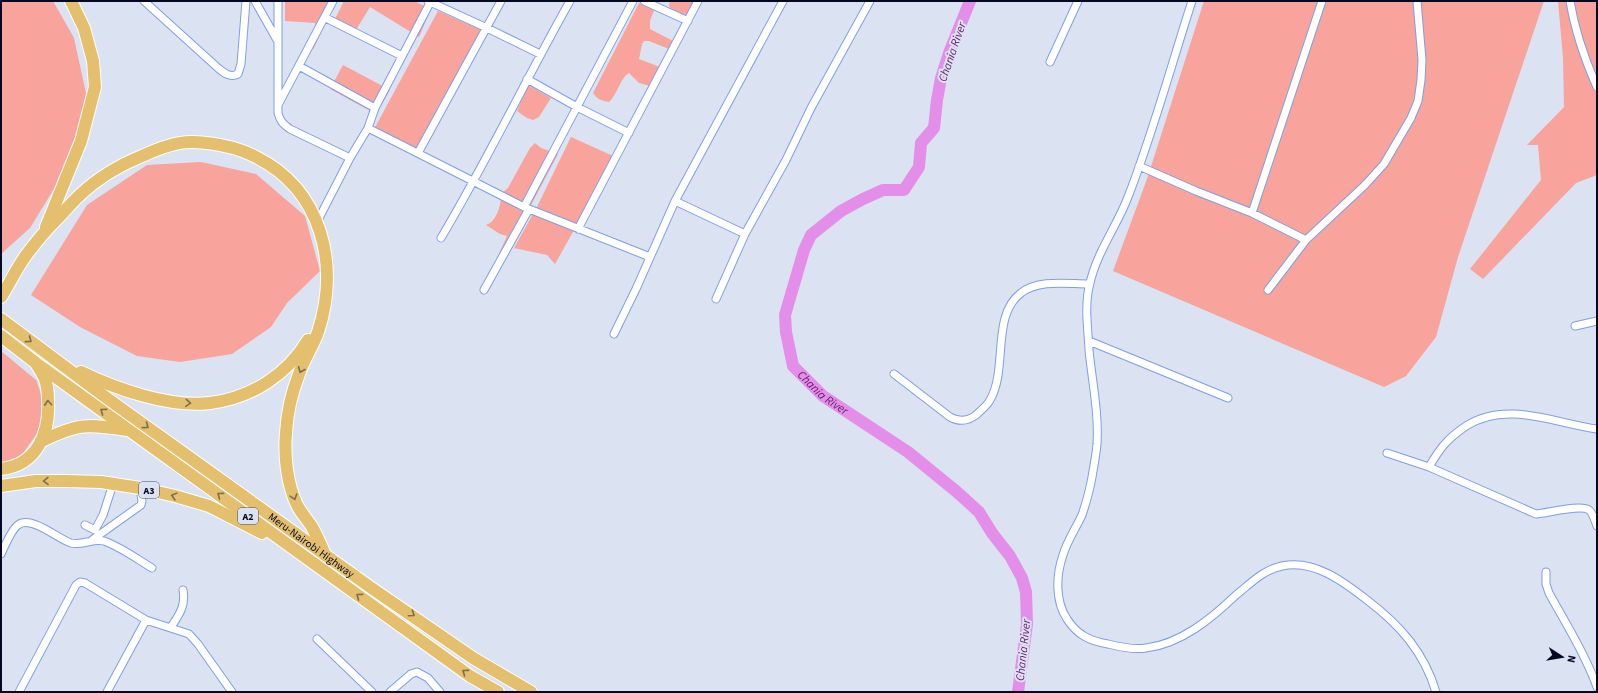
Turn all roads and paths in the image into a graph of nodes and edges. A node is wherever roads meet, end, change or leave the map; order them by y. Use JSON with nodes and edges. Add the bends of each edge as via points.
{"nodes":[{"id":1,"x":71,"y":1,"type":"edge"},
{"id":2,"x":144,"y":1,"type":"edge"},
{"id":3,"x":246,"y":1,"type":"edge"},
{"id":4,"x":255,"y":1,"type":"edge"},
{"id":5,"x":278,"y":1,"type":"edge"},
{"id":6,"x":333,"y":1,"type":"edge"},
{"id":7,"x":430,"y":1,"type":"edge"},
{"id":8,"x":501,"y":1,"type":"edge"},
{"id":9,"x":570,"y":1,"type":"edge"},
{"id":10,"x":633,"y":1,"type":"edge"},
{"id":11,"x":644,"y":1,"type":"edge"},
{"id":12,"x":698,"y":1,"type":"edge"},
{"id":13,"x":783,"y":1,"type":"edge"},
{"id":14,"x":870,"y":1,"type":"edge"},
{"id":15,"x":1078,"y":1,"type":"edge"},
{"id":16,"x":1192,"y":1,"type":"edge"},
{"id":17,"x":1322,"y":1,"type":"edge"},
{"id":18,"x":1417,"y":1,"type":"edge"},
{"id":19,"x":1570,"y":1,"type":"edge"},
{"id":20,"x":326,"y":18,"type":"junction"},
{"id":21,"x":688,"y":21,"type":"junction"},
{"id":22,"x":487,"y":28,"type":"junction"},
{"id":23,"x":277,"y":40,"type":"junction"},
{"id":24,"x":540,"y":54,"type":"junction"},
{"id":25,"x":402,"y":56,"type":"junction"},
{"id":26,"x":1050,"y":62,"type":"dead end"},
{"id":27,"x":299,"y":66,"type":"junction"},
{"id":28,"x":527,"y":79,"type":"junction"},
{"id":29,"x":1597,"y":87,"type":"edge"},
{"id":30,"x":278,"y":106,"type":"junction"},
{"id":31,"x":577,"y":107,"type":"junction"},
{"id":32,"x":375,"y":108,"type":"junction"},
{"id":33,"x":368,"y":128,"type":"junction"},
{"id":34,"x":629,"y":133,"type":"junction"},
{"id":35,"x":418,"y":153,"type":"junction"},
{"id":36,"x":350,"y":158,"type":"junction"},
{"id":37,"x":1139,"y":166,"type":"junction"},
{"id":38,"x":473,"y":180,"type":"junction"},
{"id":39,"x":675,"y":201,"type":"junction"},
{"id":40,"x":527,"y":208,"type":"junction"},
{"id":41,"x":1252,"y":213,"type":"junction"},
{"id":42,"x":317,"y":222,"type":"junction"},
{"id":43,"x":578,"y":229,"type":"junction"},
{"id":44,"x":745,"y":234,"type":"junction"},
{"id":45,"x":42,"y":235,"type":"junction"},
{"id":46,"x":441,"y":238,"type":"dead end"},
{"id":47,"x":1306,"y":240,"type":"junction"},
{"id":48,"x":650,"y":256,"type":"junction"},
{"id":49,"x":1089,"y":284,"type":"junction"},
{"id":50,"x":484,"y":290,"type":"dead end"},
{"id":51,"x":1268,"y":290,"type":"dead end"},
{"id":52,"x":1,"y":296,"type":"edge"},
{"id":53,"x":716,"y":299,"type":"dead end"},
{"id":54,"x":324,"y":307,"type":"junction"},
{"id":55,"x":1,"y":319,"type":"edge"},
{"id":56,"x":1597,"y":321,"type":"edge"},
{"id":57,"x":1575,"y":326,"type":"dead end"},
{"id":58,"x":614,"y":334,"type":"dead end"},
{"id":59,"x":1,"y":336,"type":"edge"},
{"id":60,"x":1089,"y":341,"type":"junction"},
{"id":61,"x":58,"y":362,"type":"junction"},
{"id":62,"x":36,"y":363,"type":"junction"},
{"id":63,"x":894,"y":374,"type":"dead end"},
{"id":64,"x":1228,"y":398,"type":"dead end"},
{"id":65,"x":1597,"y":429,"type":"edge"},
{"id":66,"x":130,"y":430,"type":"junction"},
{"id":67,"x":42,"y":441,"type":"junction"},
{"id":68,"x":1387,"y":453,"type":"dead end"},
{"id":69,"x":1429,"y":467,"type":"junction"},
{"id":70,"x":1,"y":469,"type":"edge"},
{"id":71,"x":113,"y":484,"type":"junction"},
{"id":72,"x":1,"y":486,"type":"edge"},
{"id":73,"x":140,"y":488,"type":"junction"},
{"id":74,"x":85,"y":526,"type":"dead end"},
{"id":75,"x":1597,"y":526,"type":"edge"},
{"id":76,"x":92,"y":540,"type":"junction"},
{"id":77,"x":287,"y":544,"type":"junction"},
{"id":78,"x":1,"y":554,"type":"edge"},
{"id":79,"x":325,"y":554,"type":"junction"},
{"id":80,"x":152,"y":568,"type":"dead end"},
{"id":81,"x":1546,"y":572,"type":"dead end"},
{"id":82,"x":183,"y":590,"type":"dead end"},
{"id":83,"x":146,"y":620,"type":"junction"},
{"id":84,"x":171,"y":627,"type":"junction"},
{"id":85,"x":317,"y":639,"type":"dead end"},
{"id":86,"x":1597,"y":687,"type":"edge"},
{"id":87,"x":20,"y":692,"type":"edge"},
{"id":88,"x":107,"y":692,"type":"edge"},
{"id":89,"x":232,"y":692,"type":"edge"},
{"id":90,"x":372,"y":692,"type":"edge"},
{"id":91,"x":390,"y":692,"type":"edge"},
{"id":92,"x":440,"y":692,"type":"edge"},
{"id":93,"x":498,"y":692,"type":"edge"},
{"id":94,"x":531,"y":692,"type":"edge"},
{"id":95,"x":1436,"y":692,"type":"edge"}],
"edges":[{"from":1,"to":45,"type":"highway","via":[[84,28],[93,61],[94,86],[81,141]]},
{"from":2,"to":3,"type":"street","via":[[218,68],[232,76],[238,74],[241,64]]},
{"from":4,"to":23,"type":"street"},
{"from":5,"to":23,"type":"street"},
{"from":6,"to":20,"type":"street"},
{"from":7,"to":22,"type":"street"},
{"from":7,"to":25,"type":"street"},
{"from":8,"to":22,"type":"street"},
{"from":9,"to":24,"type":"street"},
{"from":10,"to":31,"type":"street"},
{"from":11,"to":21,"type":"street"},
{"from":12,"to":21,"type":"street"},
{"from":13,"to":39,"type":"street"},
{"from":14,"to":44,"type":"street"},
{"from":15,"to":26,"type":"street"},
{"from":16,"to":37,"type":"street"},
{"from":17,"to":41,"type":"street"},
{"from":18,"to":47,"type":"street","via":[[1422,80],[1411,118],[1384,164]]},
{"from":19,"to":29,"type":"street","via":[[1587,65]]},
{"from":20,"to":25,"type":"street"},
{"from":20,"to":27,"type":"street"},
{"from":21,"to":34,"type":"street"},
{"from":22,"to":24,"type":"street"},
{"from":22,"to":35,"type":"street"},
{"from":23,"to":30,"type":"street"},
{"from":24,"to":28,"type":"street"},
{"from":25,"to":32,"type":"street"},
{"from":27,"to":30,"type":"street"},
{"from":27,"to":32,"type":"street"},
{"from":28,"to":31,"type":"street"},
{"from":28,"to":38,"type":"street"},
{"from":30,"to":36,"type":"street","via":[[282,124]]},
{"from":31,"to":34,"type":"street"},
{"from":31,"to":40,"type":"street"},
{"from":32,"to":33,"type":"street"},
{"from":33,"to":35,"type":"street"},
{"from":33,"to":36,"type":"street"},
{"from":34,"to":43,"type":"street"},
{"from":35,"to":38,"type":"street"},
{"from":36,"to":42,"type":"street"},
{"from":37,"to":41,"type":"street"},
{"from":37,"to":49,"type":"street","via":[[1126,202],[1099,256]]},
{"from":38,"to":40,"type":"street"},
{"from":38,"to":46,"type":"street"},
{"from":39,"to":44,"type":"street"},
{"from":39,"to":48,"type":"street"},
{"from":40,"to":43,"type":"street"},
{"from":40,"to":50,"type":"street"},
{"from":41,"to":47,"type":"street"},
{"from":42,"to":45,"type":"highway","via":[[299,191],[271,165],[236,149],[214,143],[190,142],[153,151],[105,176],[81,194]]},
{"from":42,"to":54,"type":"highway","via":[[327,261],[328,279]]},
{"from":43,"to":48,"type":"street"},
{"from":44,"to":53,"type":"street"},
{"from":45,"to":52,"type":"highway"},
{"from":47,"to":51,"type":"street"},
{"from":48,"to":58,"type":"street"},
{"from":49,"to":60,"type":"street"},
{"from":49,"to":63,"type":"street","via":[[1038,285],[1021,293],[1014,300],[1004,323],[995,389],[984,408],[972,418],[960,421],[950,417]]},
{"from":61,"to":54,"type":"highway","one_way":true,"via":[[96,380],[134,393],[162,400],[209,404],[252,391],[271,381],[303,349]]},
{"from":54,"to":79,"type":"highway","one_way":true,"via":[[318,332],[299,374],[290,404],[286,434],[286,466],[296,503]]},
{"from":55,"to":61,"type":"highway","name":"Meru-Nairobi Highway","number":"A2","one_way":true},
{"from":56,"to":57,"type":"street"},
{"from":59,"to":62,"type":"highway","name":"Meru-Nairobi Highway","number":"A2"},
{"from":60,"to":64,"type":"street"},
{"from":60,"to":95,"type":"street","via":[[1097,444],[1092,480],[1083,512],[1063,554],[1058,575],[1058,598],[1065,618],[1076,632],[1093,641],[1123,648],[1147,648],[1168,642],[1192,631],[1218,612],[1263,572],[1284,565],[1301,565],[1323,571],[1352,588],[1385,614],[1402,630],[1417,652]]},
{"from":61,"to":79,"type":"highway","name":"Meru-Nairobi Highway","number":"A2","one_way":true},
{"from":66,"to":62,"type":"highway","name":"Meru-Nairobi Highway","number":"A2","one_way":true},
{"from":67,"to":62,"type":"highway","one_way":true,"via":[[49,414],[48,398],[45,380]]},
{"from":65,"to":69,"type":"street","via":[[1535,416],[1492,414],[1477,419],[1454,434],[1439,449]]},
{"from":66,"to":67,"type":"highway","via":[[87,425],[73,427]]},
{"from":77,"to":66,"type":"highway","name":"Meru-Nairobi Highway","number":"A2","one_way":true},
{"from":67,"to":70,"type":"highway","via":[[26,459],[10,468]]},
{"from":68,"to":69,"type":"street"},
{"from":69,"to":75,"type":"street","via":[[1536,514],[1581,507],[1588,509]]},
{"from":71,"to":72,"type":"highway","number":"A3","one_way":true,"via":[[43,481]]},
{"from":71,"to":73,"type":"highway","number":"A3"},
{"from":71,"to":74,"type":"street","via":[[95,530]]},
{"from":73,"to":76,"type":"street","via":[[141,505]]},
{"from":77,"to":73,"type":"highway","number":"A3","one_way":true,"via":[[209,506]]},
{"from":76,"to":78,"type":"street","via":[[80,544],[71,543],[35,524],[18,524]]},
{"from":76,"to":80,"type":"street","via":[[114,546]]},
{"from":93,"to":77,"type":"highway","name":"Meru-Nairobi Highway","number":"A2","one_way":true,"via":[[470,676]]},
{"from":79,"to":94,"type":"highway","name":"Meru-Nairobi Highway","number":"A2","one_way":true,"via":[[473,658]]},
{"from":81,"to":86,"type":"street","via":[[1546,584]]},
{"from":82,"to":84,"type":"street","via":[[183,607]]},
{"from":83,"to":84,"type":"street"},
{"from":83,"to":87,"type":"street","via":[[80,582],[61,611]]},
{"from":83,"to":88,"type":"street"},
{"from":84,"to":89,"type":"street","via":[[189,634]]},
{"from":85,"to":90,"type":"street"},
{"from":91,"to":92,"type":"street","via":[[417,672],[428,678]]}]}
